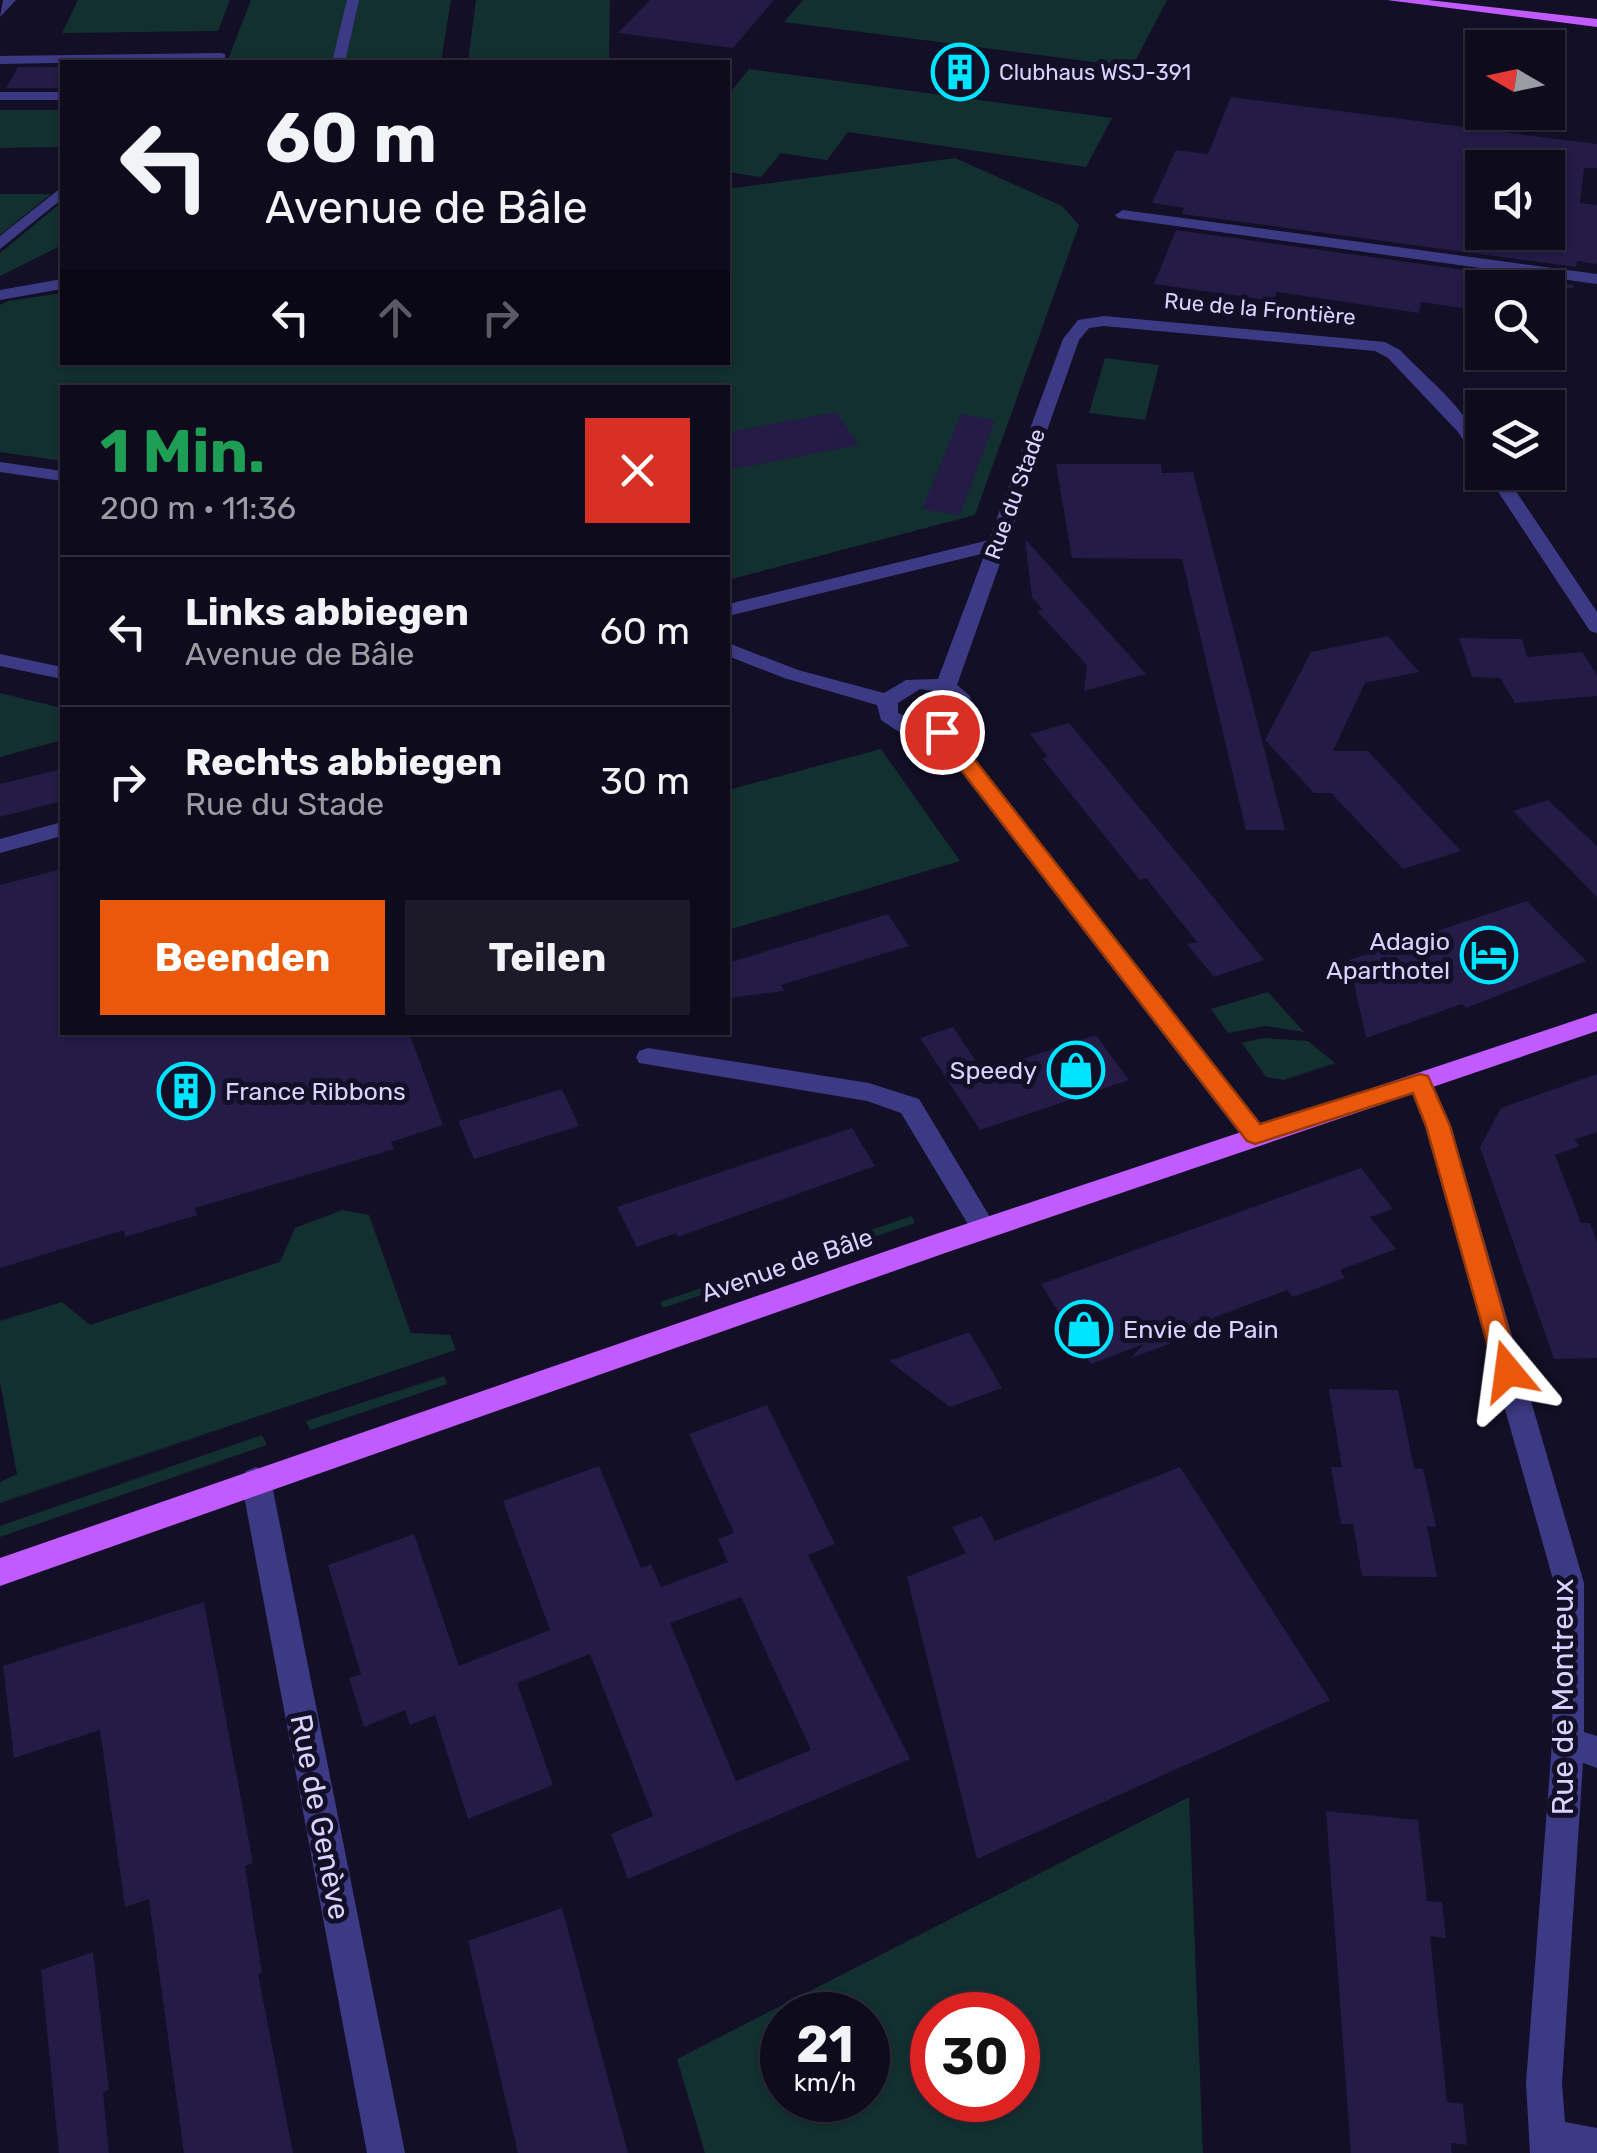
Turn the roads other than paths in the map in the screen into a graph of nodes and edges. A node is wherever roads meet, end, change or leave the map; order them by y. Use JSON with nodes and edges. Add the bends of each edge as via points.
{"nodes":[{"id":1,"x":10,"y":0,"type":"edge"},
{"id":2,"x":353,"y":0,"type":"edge"},
{"id":3,"x":1393,"y":0,"type":"edge"},
{"id":4,"x":0,"y":13,"type":"edge"},
{"id":5,"x":1597,"y":23,"type":"edge"},
{"id":6,"x":220,"y":57,"type":"dead end"},
{"id":7,"x":0,"y":60,"type":"edge"},
{"id":8,"x":147,"y":60,"type":"edge"},
{"id":9,"x":338,"y":60,"type":"edge"},
{"id":10,"x":0,"y":96,"type":"edge"},
{"id":11,"x":60,"y":96,"type":"edge"},
{"id":12,"x":60,"y":194,"type":"edge"},
{"id":13,"x":1123,"y":215,"type":"dead end"},
{"id":14,"x":0,"y":244,"type":"edge"},
{"id":15,"x":60,"y":268,"type":"edge"},
{"id":16,"x":1597,"y":279,"type":"edge"},
{"id":17,"x":60,"y":284,"type":"edge"},
{"id":18,"x":21,"y":289,"type":"junction"},
{"id":19,"x":0,"y":294,"type":"edge"},
{"id":20,"x":1104,"y":320,"type":"joint"},
{"id":21,"x":1465,"y":430,"type":"edge"},
{"id":22,"x":0,"y":468,"type":"edge"},
{"id":23,"x":60,"y":476,"type":"edge"},
{"id":24,"x":1506,"y":490,"type":"edge"},
{"id":25,"x":998,"y":544,"type":"junction"},
{"id":26,"x":730,"y":610,"type":"edge"},
{"id":27,"x":1597,"y":627,"type":"edge"},
{"id":28,"x":730,"y":651,"type":"edge"},
{"id":29,"x":0,"y":660,"type":"edge"},
{"id":30,"x":60,"y":673,"type":"edge"},
{"id":31,"x":946,"y":687,"type":"junction"},
{"id":32,"x":887,"y":700,"type":"junction"},
{"id":33,"x":942,"y":732,"type":"junction"},
{"id":34,"x":60,"y":830,"type":"edge"},
{"id":35,"x":0,"y":846,"type":"edge"},
{"id":36,"x":1597,"y":1022,"type":"edge"},
{"id":37,"x":648,"y":1057,"type":"dead end"},
{"id":38,"x":1420,"y":1082,"type":"junction"},
{"id":39,"x":1255,"y":1135,"type":"junction"},
{"id":40,"x":984,"y":1229,"type":"junction"},
{"id":41,"x":256,"y":1480,"type":"junction"},
{"id":42,"x":0,"y":1572,"type":"edge"},
{"id":43,"x":1582,"y":1748,"type":"edge"},
{"id":44,"x":1548,"y":2145,"type":"edge"},
{"id":45,"x":1597,"y":2146,"type":"edge"},
{"id":46,"x":386,"y":2153,"type":"edge"}],
"edges":[{"from":1,"to":4,"type":"street"},
{"from":2,"to":9,"type":"street"},
{"from":3,"to":5,"type":"main road"},
{"from":6,"to":8,"type":"street"},
{"from":7,"to":8,"type":"street"},
{"from":10,"to":11,"type":"street"},
{"from":12,"to":14,"type":"street"},
{"from":13,"to":16,"type":"street"},
{"from":15,"to":18,"type":"street"},
{"from":17,"to":18,"type":"street"},
{"from":18,"to":19,"type":"street"},
{"from":20,"to":21,"type":"street","name":"Rue de la Frontière","via":[[1379,346]]},
{"from":20,"to":25,"type":"street","name":"Rue du Stade","via":[[1084,324],[1071,339]]},
{"from":22,"to":23,"type":"street"},
{"from":24,"to":27,"type":"street"},
{"from":25,"to":26,"type":"street"},
{"from":25,"to":31,"type":"street","name":"Rue du Stade"},
{"from":28,"to":32,"type":"street"},
{"from":29,"to":30,"type":"street"},
{"from":31,"to":32,"type":"street","via":[[906,686]]},
{"from":31,"to":33,"type":"street","via":[[966,707]]},
{"from":32,"to":33,"type":"street","via":[[888,715],[899,726]]},
{"from":33,"to":39,"type":"street"},
{"from":34,"to":35,"type":"street"},
{"from":36,"to":38,"type":"main road","name":"Avenue de Bâle"},
{"from":37,"to":40,"type":"street","via":[[869,1092],[910,1106]]},
{"from":38,"to":39,"type":"main road","name":"Avenue de Bâle"},
{"from":38,"to":43,"type":"street","name":"Rue de Montreux","via":[[1569,1583]]},
{"from":39,"to":40,"type":"main road","name":"Avenue de Bâle"},
{"from":40,"to":41,"type":"main road","name":"Avenue de Bâle"},
{"from":41,"to":42,"type":"main road","name":"Avenue de Bâle"},
{"from":41,"to":46,"type":"street","name":"Rue de Genève"},
{"from":43,"to":44,"type":"street","name":"Rue de Montreux","via":[[1544,2082]]},
{"from":44,"to":45,"type":"street"}]}
